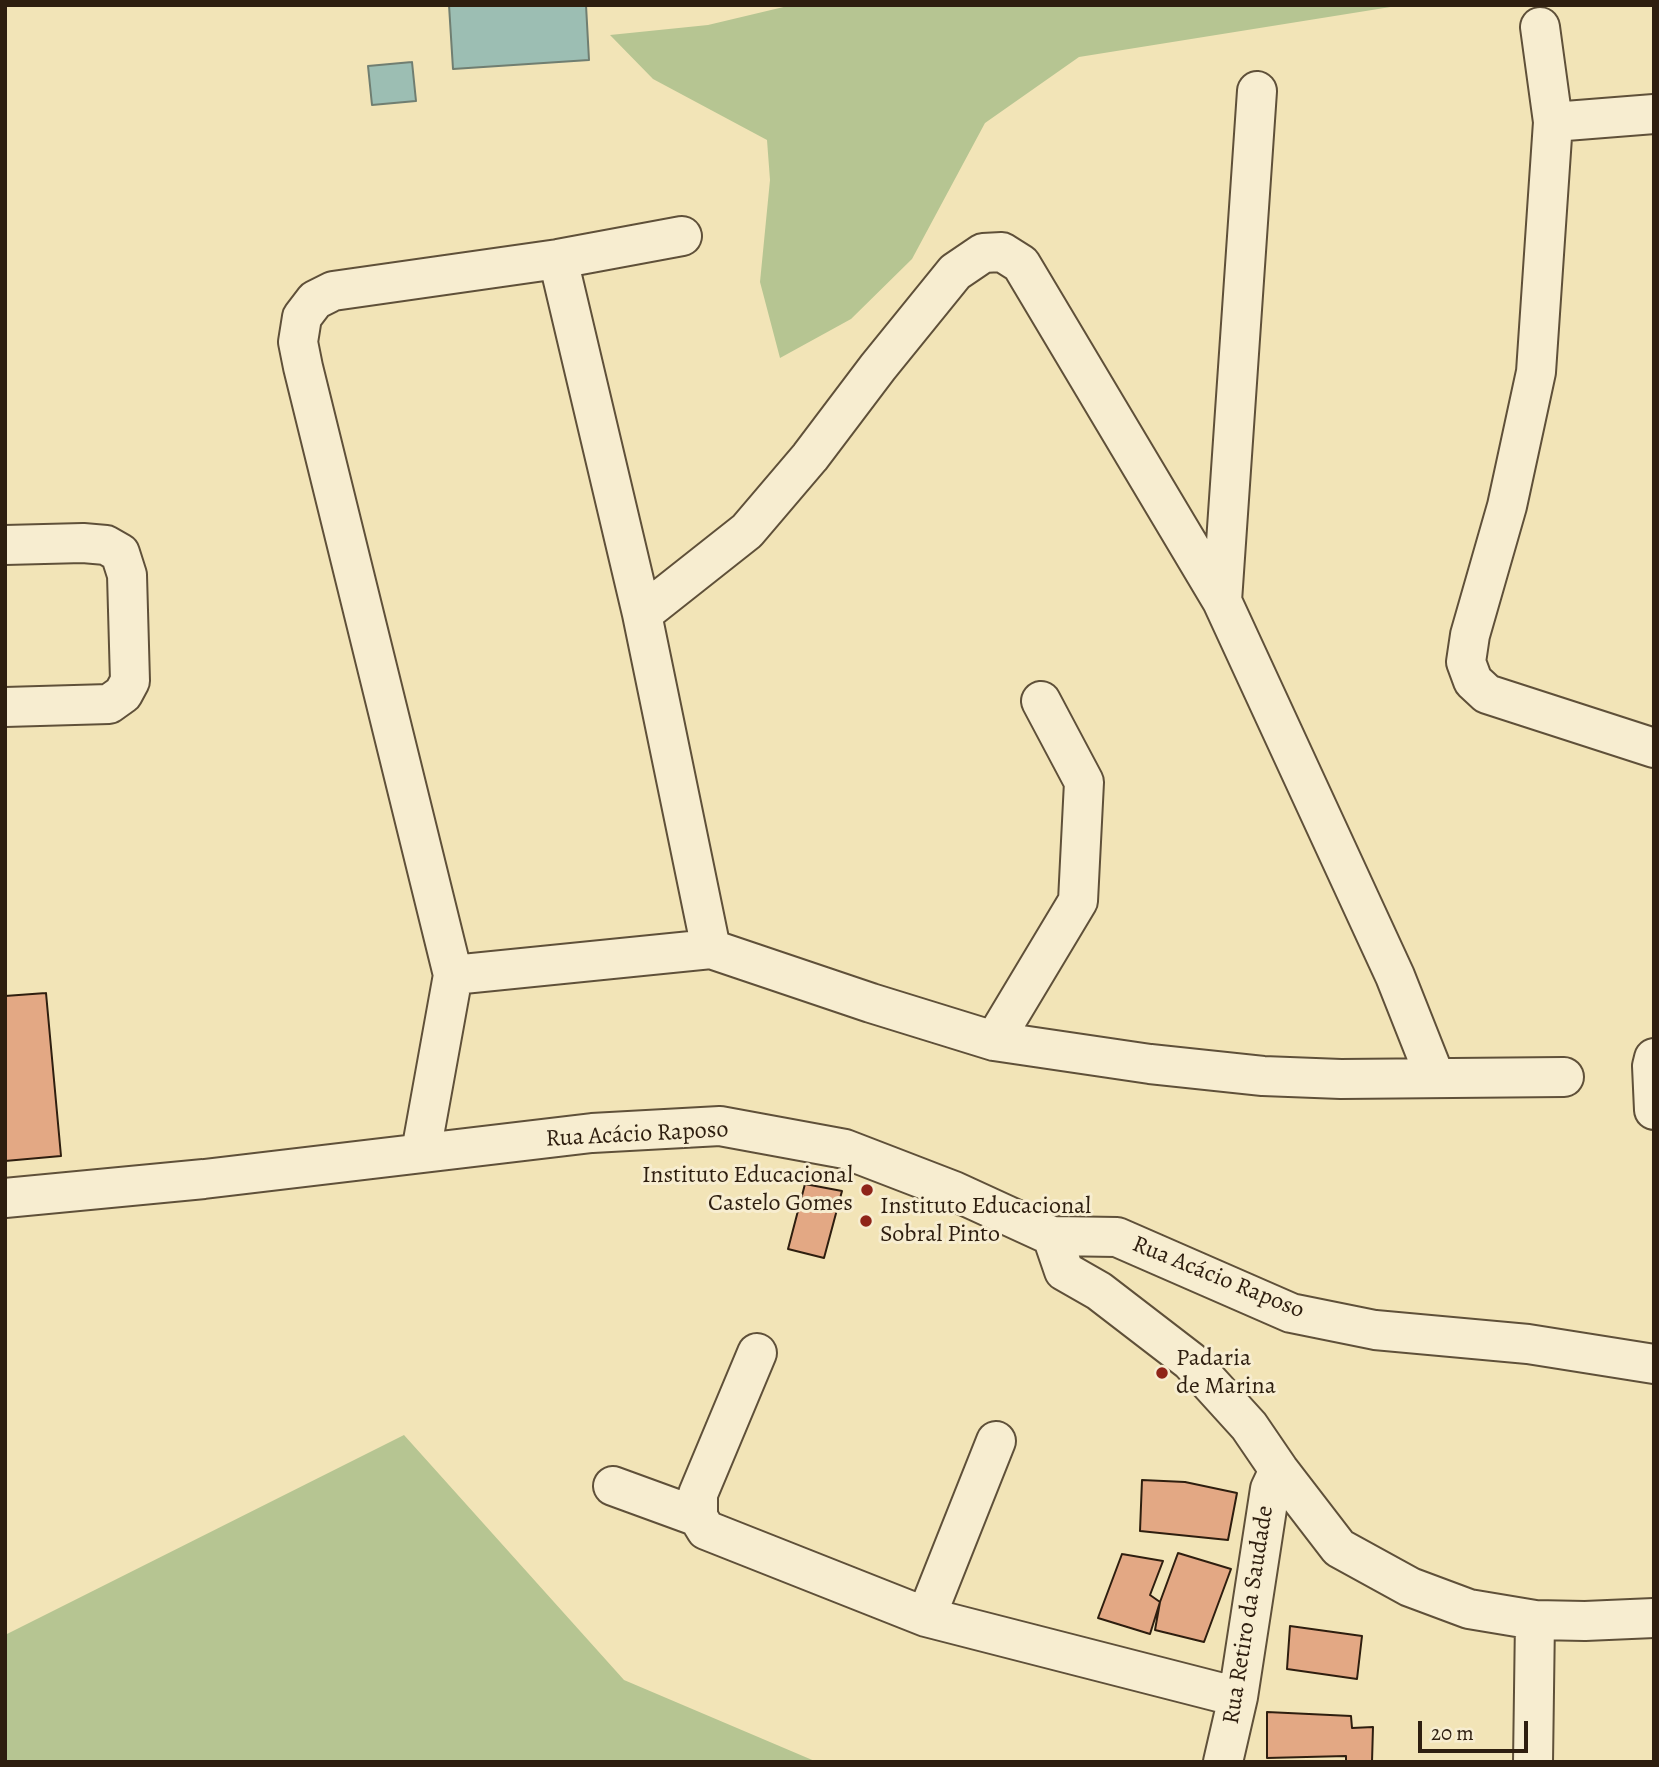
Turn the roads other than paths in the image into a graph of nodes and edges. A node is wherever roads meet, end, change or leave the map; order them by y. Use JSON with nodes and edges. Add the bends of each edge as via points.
{"nodes":[{"id":1,"x":1540,"y":27,"type":"dead end"},
{"id":2,"x":1257,"y":91,"type":"dead end"},
{"id":3,"x":1654,"y":114,"type":"edge"},
{"id":4,"x":1553,"y":122,"type":"junction"},
{"id":5,"x":682,"y":236,"type":"dead end"},
{"id":6,"x":558,"y":259,"type":"junction"},
{"id":7,"x":5,"y":545,"type":"edge"},
{"id":8,"x":1222,"y":601,"type":"junction"},
{"id":9,"x":642,"y":614,"type":"junction"},
{"id":10,"x":1041,"y":701,"type":"dead end"},
{"id":11,"x":5,"y":707,"type":"edge"},
{"id":12,"x":1654,"y":748,"type":"edge"},
{"id":13,"x":711,"y":949,"type":"junction"},
{"id":14,"x":453,"y":975,"type":"junction"},
{"id":15,"x":994,"y":1041,"type":"junction"},
{"id":16,"x":1654,"y":1058,"type":"edge"},
{"id":17,"x":1435,"y":1077,"type":"junction"},
{"id":18,"x":1564,"y":1077,"type":"dead end"},
{"id":19,"x":1654,"y":1110,"type":"edge"},
{"id":20,"x":421,"y":1152,"type":"junction"},
{"id":21,"x":5,"y":1198,"type":"edge"},
{"id":22,"x":1052,"y":1236,"type":"junction"},
{"id":23,"x":757,"y":1353,"type":"dead end"},
{"id":24,"x":1654,"y":1364,"type":"edge"},
{"id":25,"x":996,"y":1441,"type":"dead end"},
{"id":26,"x":1279,"y":1470,"type":"junction"},
{"id":27,"x":613,"y":1486,"type":"dead end"},
{"id":28,"x":698,"y":1517,"type":"junction"},
{"id":29,"x":926,"y":1617,"type":"junction"},
{"id":30,"x":1654,"y":1618,"type":"edge"},
{"id":31,"x":1535,"y":1620,"type":"junction"},
{"id":32,"x":1238,"y":1697,"type":"junction"},
{"id":33,"x":1223,"y":1762,"type":"edge"},
{"id":34,"x":1533,"y":1762,"type":"edge"}],
"edges":[{"from":1,"to":4,"type":"street"},
{"from":2,"to":8,"type":"street"},
{"from":3,"to":4,"type":"street"},
{"from":4,"to":12,"type":"street","via":[[1536,372],[1466,662],[1474,681],[1487,694]]},
{"from":5,"to":6,"type":"street"},
{"from":6,"to":9,"type":"street"},
{"from":6,"to":14,"type":"street","via":[[334,291],[314,300],[302,317],[298,342]]},
{"from":7,"to":11,"type":"street","via":[[83,543],[106,545],[120,553],[127,575],[130,681],[123,694],[109,704]]},
{"from":8,"to":9,"type":"street","via":[[1021,264],[1002,252],[983,253],[955,272],[747,531]]},
{"from":8,"to":17,"type":"street","via":[[1395,976]]},
{"from":9,"to":13,"type":"street"},
{"from":10,"to":15,"type":"street","via":[[1084,782],[1078,901]]},
{"from":13,"to":14,"type":"street"},
{"from":13,"to":15,"type":"street"},
{"from":14,"to":20,"type":"street"},
{"from":15,"to":17,"type":"street","via":[[1263,1076]]},
{"from":16,"to":19,"type":"street"},
{"from":17,"to":18,"type":"street"},
{"from":20,"to":21,"type":"street","name":"Rua Acácio Raposo"},
{"from":20,"to":22,"type":"street","name":"Rua Acácio Raposo","via":[[592,1133],[720,1126],[845,1149],[954,1191]]},
{"from":22,"to":24,"type":"street","name":"Rua Acácio Raposo","via":[[1118,1237],[1291,1313],[1374,1330],[1528,1344]]},
{"from":22,"to":26,"type":"street","name":"Rua Retiro da Saudade","via":[[1064,1271],[1099,1291],[1189,1361],[1250,1426]]},
{"from":23,"to":28,"type":"street","via":[[698,1494]]},
{"from":25,"to":29,"type":"street"},
{"from":26,"to":31,"type":"street","name":"Rua Retiro da Saudade","via":[[1339,1548],[1410,1587],[1469,1609]]},
{"from":26,"to":32,"type":"street","name":"Rua Retiro da Saudade","via":[[1270,1489]]},
{"from":27,"to":28,"type":"street"},
{"from":28,"to":29,"type":"street","via":[[706,1530],[729,1541]]},
{"from":29,"to":32,"type":"street"},
{"from":30,"to":31,"type":"street","name":"Rua Retiro da Saudade"},
{"from":31,"to":34,"type":"street"},
{"from":32,"to":33,"type":"street","name":"Rua Retiro da Saudade"}]}
